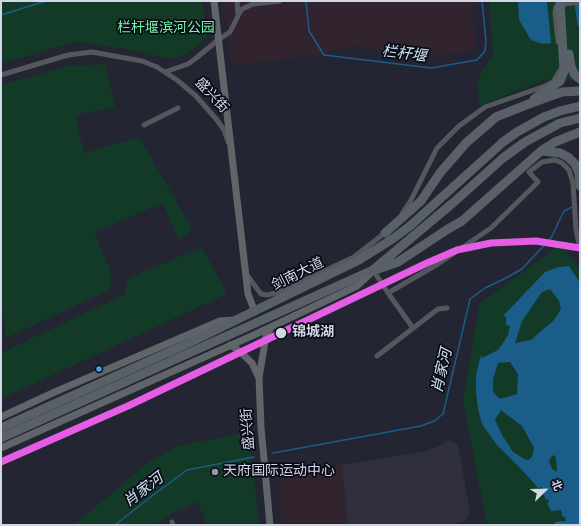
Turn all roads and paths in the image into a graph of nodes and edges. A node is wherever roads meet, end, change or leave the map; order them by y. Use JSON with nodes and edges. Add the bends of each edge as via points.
{"nodes":[{"id":1,"x":214,"y":1,"type":"edge"},
{"id":2,"x":237,"y":1,"type":"edge"},
{"id":3,"x":280,"y":1,"type":"edge"},
{"id":4,"x":560,"y":1,"type":"edge"},
{"id":5,"x":568,"y":2,"type":"edge"},
{"id":6,"x":580,"y":2,"type":"edge"},
{"id":7,"x":238,"y":16,"type":"junction"},
{"id":8,"x":218,"y":40,"type":"junction"},
{"id":9,"x":165,"y":72,"type":"junction"},
{"id":10,"x":1,"y":75,"type":"edge"},
{"id":11,"x":580,"y":79,"type":"edge"},
{"id":12,"x":580,"y":91,"type":"edge"},
{"id":13,"x":526,"y":105,"type":"junction"},
{"id":14,"x":580,"y":106,"type":"edge"},
{"id":15,"x":178,"y":108,"type":"dead end"},
{"id":16,"x":580,"y":118,"type":"edge"},
{"id":17,"x":144,"y":125,"type":"dead end"},
{"id":18,"x":580,"y":132,"type":"edge"},
{"id":19,"x":541,"y":151,"type":"junction"},
{"id":20,"x":232,"y":152,"type":"junction"},
{"id":21,"x":580,"y":186,"type":"edge"},
{"id":22,"x":385,"y":233,"type":"junction"},
{"id":23,"x":580,"y":248,"type":"edge"},
{"id":24,"x":374,"y":270,"type":"junction"},
{"id":25,"x":246,"y":275,"type":"junction"},
{"id":26,"x":388,"y":293,"type":"junction"},
{"id":27,"x":447,"y":308,"type":"dead end"},
{"id":28,"x":256,"y":312,"type":"junction"},
{"id":29,"x":236,"y":320,"type":"junction"},
{"id":30,"x":271,"y":327,"type":"junction"},
{"id":31,"x":413,"y":328,"type":"junction"},
{"id":32,"x":230,"y":346,"type":"junction"},
{"id":33,"x":377,"y":356,"type":"dead end"},
{"id":34,"x":259,"y":378,"type":"junction"},
{"id":35,"x":1,"y":418,"type":"edge"},
{"id":36,"x":1,"y":428,"type":"edge"},
{"id":37,"x":1,"y":438,"type":"edge"},
{"id":38,"x":1,"y":448,"type":"edge"},
{"id":39,"x":270,"y":525,"type":"edge"}],
"edges":[{"from":1,"to":8,"type":"main road"},
{"from":2,"to":7,"type":"street"},
{"from":3,"to":7,"type":"street","via":[[247,6]]},
{"from":4,"to":13,"type":"highway","via":[[564,71],[560,81]]},
{"from":5,"to":6,"type":"street"},
{"from":5,"to":11,"type":"highway","via":[[571,67],[574,75]]},
{"from":5,"to":22,"type":"street","via":[[556,7],[560,63],[553,82],[485,107],[459,126],[437,148],[410,202]]},
{"from":7,"to":8,"type":"street","via":[[230,32]]},
{"from":8,"to":9,"type":"street","via":[[188,64]]},
{"from":8,"to":20,"type":"main road"},
{"from":9,"to":10,"type":"street","name":"盛兴街","via":[[142,61],[92,52],[68,55]]},
{"from":9,"to":20,"type":"street","name":"盛兴街","via":[[208,109],[224,130]]},
{"from":12,"to":13,"type":"highway","via":[[562,92]]},
{"from":13,"to":22,"type":"highway","via":[[496,117],[466,143],[440,173],[421,201]]},
{"from":14,"to":28,"type":"highway","name":"剑南大道","via":[[560,111],[527,125],[503,142],[394,238],[353,263]]},
{"from":15,"to":17,"type":"street"},
{"from":16,"to":24,"type":"highway","name":"剑南大道","via":[[560,123],[525,142],[503,158]]},
{"from":18,"to":19,"type":"highway"},
{"from":19,"to":21,"type":"highway","via":[[560,153],[568,157],[579,173]]},
{"from":19,"to":24,"type":"highway","via":[[462,221],[398,262]]},
{"from":20,"to":25,"type":"main road","name":"盛兴街"},
{"from":22,"to":25,"type":"street","via":[[354,257],[267,296],[261,294]]},
{"from":23,"to":26,"type":"street","via":[[576,230],[573,183],[569,170],[555,160],[542,162],[529,172],[538,182],[491,228],[438,264]]},
{"from":24,"to":26,"type":"street"},
{"from":24,"to":30,"type":"main road","via":[[358,286]]},
{"from":24,"to":37,"type":"highway","name":"剑南大道"},
{"from":25,"to":28,"type":"main road","name":"盛兴街","via":[[248,294]]},
{"from":26,"to":31,"type":"street"},
{"from":27,"to":31,"type":"street","via":[[438,309]]},
{"from":28,"to":29,"type":"highway","name":"剑南大道"},
{"from":29,"to":35,"type":"main road","via":[[220,321],[57,391]]},
{"from":29,"to":36,"type":"highway","name":"剑南大道"},
{"from":30,"to":32,"type":"main road"},
{"from":30,"to":34,"type":"main road","via":[[266,336]]},
{"from":31,"to":33,"type":"street"},
{"from":32,"to":34,"type":"main road","via":[[252,363]]},
{"from":32,"to":38,"type":"main road"},
{"from":34,"to":39,"type":"main road","name":"盛兴街"}]}
